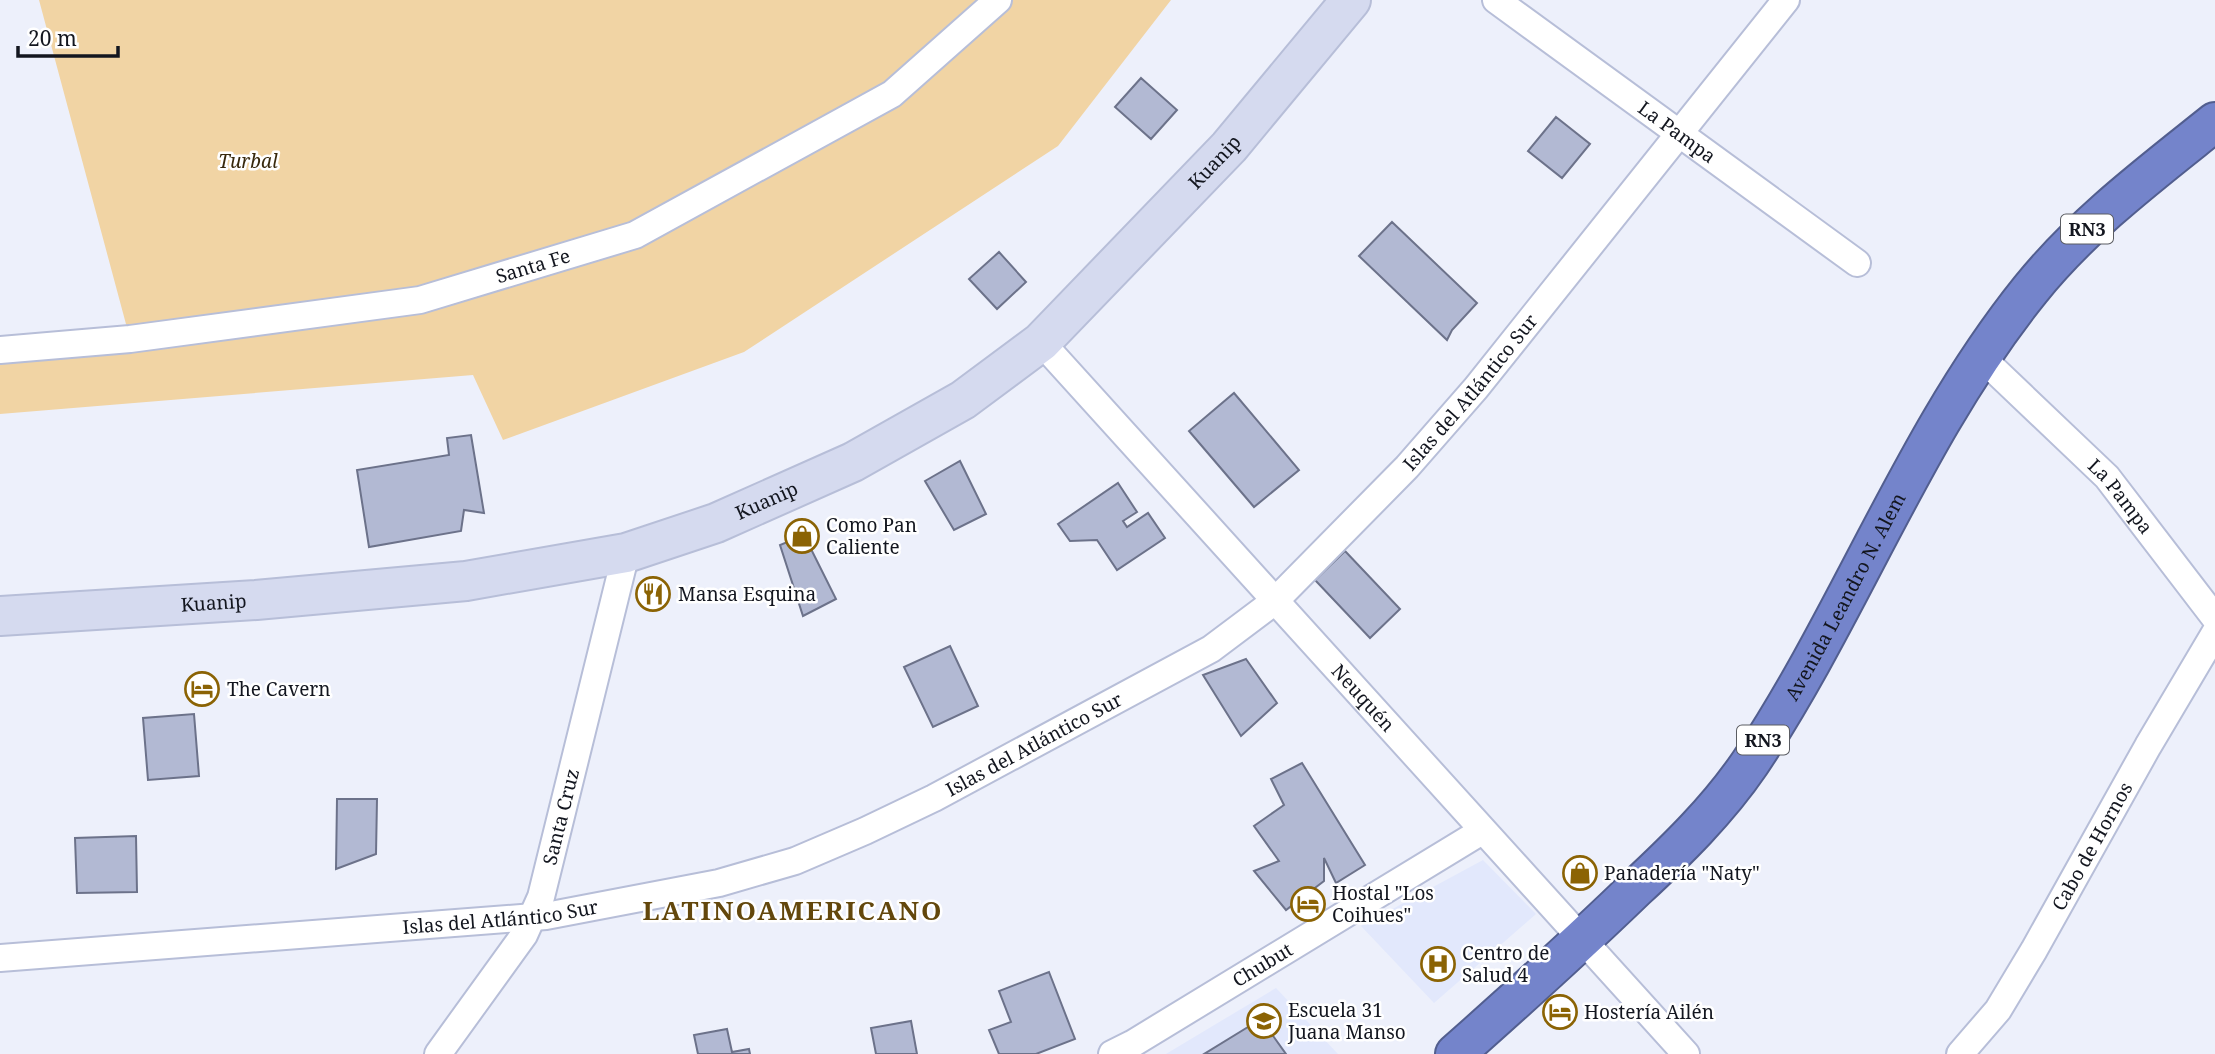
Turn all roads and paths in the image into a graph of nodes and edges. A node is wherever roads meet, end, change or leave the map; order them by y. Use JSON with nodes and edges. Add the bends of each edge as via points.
{"nodes":[{"id":1,"x":998,"y":0,"type":"edge"},
{"id":2,"x":1351,"y":0,"type":"edge"},
{"id":3,"x":1496,"y":0,"type":"edge"},
{"id":4,"x":1786,"y":0,"type":"edge"},
{"id":5,"x":2215,"y":122,"type":"edge"},
{"id":6,"x":1679,"y":134,"type":"junction"},
{"id":7,"x":1857,"y":263,"type":"dead end"},
{"id":8,"x":1041,"y":342,"type":"junction"},
{"id":9,"x":0,"y":350,"type":"edge"},
{"id":10,"x":1982,"y":358,"type":"junction"},
{"id":11,"x":626,"y":553,"type":"junction"},
{"id":12,"x":1275,"y":601,"type":"junction"},
{"id":13,"x":0,"y":616,"type":"edge"},
{"id":14,"x":2215,"y":618,"type":"edge"},
{"id":15,"x":2215,"y":633,"type":"edge"},
{"id":16,"x":1482,"y":831,"type":"junction"},
{"id":17,"x":532,"y":917,"type":"junction"},
{"id":18,"x":1584,"y":939,"type":"junction"},
{"id":19,"x":0,"y":958,"type":"edge"},
{"id":20,"x":438,"y":1054,"type":"edge"},
{"id":21,"x":1112,"y":1054,"type":"edge"},
{"id":22,"x":1455,"y":1054,"type":"edge"},
{"id":23,"x":1686,"y":1054,"type":"edge"},
{"id":24,"x":1961,"y":1054,"type":"edge"}],
"edges":[{"from":1,"to":9,"type":"street","name":"Santa Fe","via":[[892,94],[635,236],[420,300],[130,340]]},
{"from":2,"to":8,"type":"main road","name":"Kuanip","via":[[1229,147]]},
{"from":3,"to":6,"type":"street","name":"La Pampa"},
{"from":4,"to":6,"type":"street","name":"Islas del Atlántico Sur"},
{"from":5,"to":10,"type":"highway","name":"Avenida Leandro N. Alem","number":"RN3","via":[[2062,253]]},
{"from":6,"to":7,"type":"street","name":"La Pampa"},
{"from":6,"to":12,"type":"street","name":"Islas del Atlántico Sur","via":[[1476,388],[1407,467]]},
{"from":8,"to":11,"type":"main road","name":"Kuanip","via":[[963,400],[853,462],[716,523]]},
{"from":8,"to":12,"type":"street","name":"Neuquén"},
{"from":10,"to":14,"type":"street","name":"La Pampa","via":[[2106,477]]},
{"from":10,"to":18,"type":"highway","name":"Avenida Leandro N. Alem","number":"RN3","via":[[1933,432],[1804,672],[1749,763],[1687,840]]},
{"from":11,"to":13,"type":"main road","name":"Kuanip","via":[[466,581]]},
{"from":11,"to":17,"type":"street","name":"Santa Cruz","via":[[541,897]]},
{"from":12,"to":16,"type":"street","name":"Neuquén"},
{"from":12,"to":17,"type":"street","name":"Islas del Atlántico Sur","via":[[1211,649],[934,798],[795,861],[719,883]]},
{"from":15,"to":24,"type":"street","name":"Cabo de Hornos","via":[[1998,1010]]},
{"from":16,"to":18,"type":"street","name":"Neuquén"},
{"from":16,"to":21,"type":"street","name":"Chubut"},
{"from":17,"to":19,"type":"street","name":"Islas del Atlántico Sur"},
{"from":17,"to":20,"type":"street","name":"Santa Cruz","via":[[524,935]]},
{"from":18,"to":22,"type":"highway","name":"Avenida Leandro N. Alem","number":"RN3"},
{"from":18,"to":23,"type":"street","name":"Neuquén"}]}
